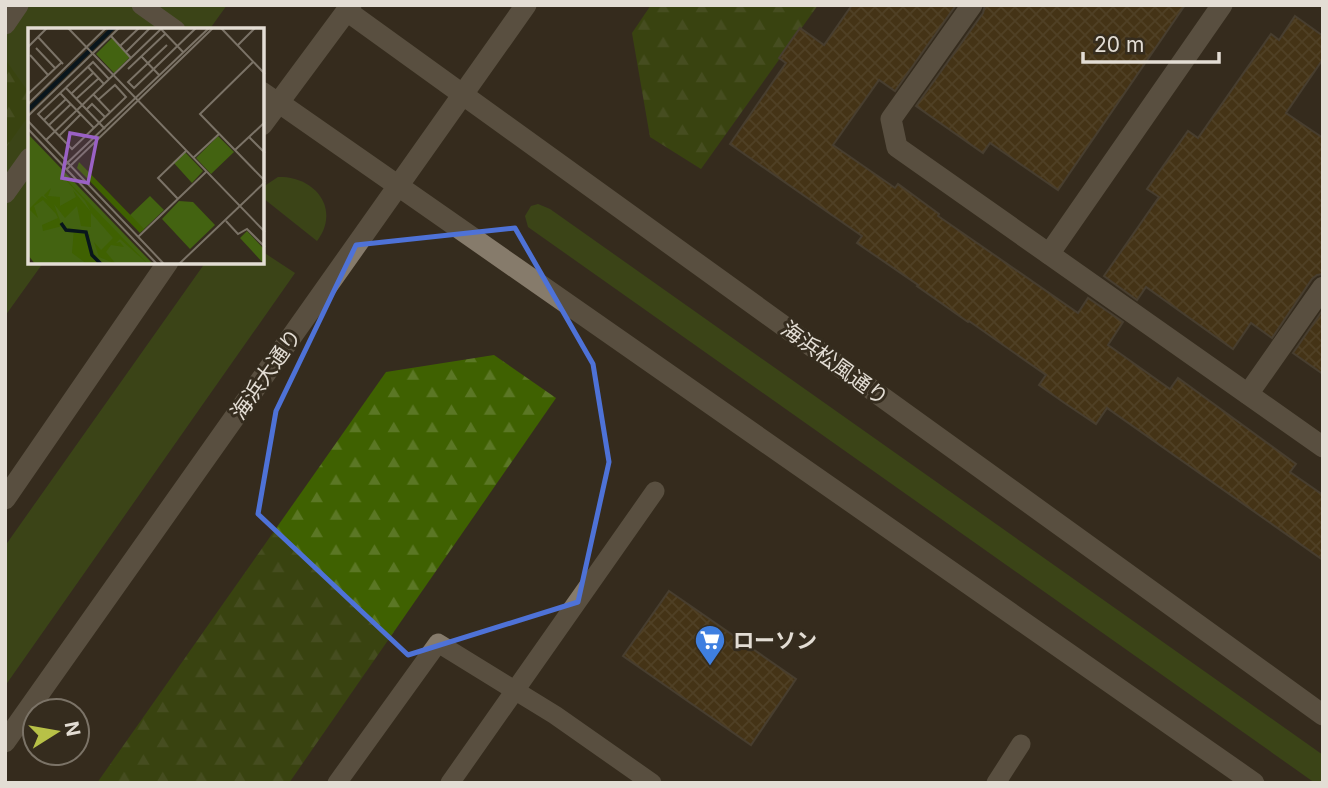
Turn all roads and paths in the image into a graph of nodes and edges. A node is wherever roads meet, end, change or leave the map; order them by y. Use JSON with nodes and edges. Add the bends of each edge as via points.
{"nodes":[{"id":1,"x":18,"y":5,"type":"edge"},
{"id":2,"x":141,"y":5,"type":"edge"},
{"id":3,"x":526,"y":5,"type":"edge"},
{"id":4,"x":972,"y":5,"type":"edge"},
{"id":5,"x":1222,"y":5,"type":"edge"},
{"id":6,"x":346,"y":7,"type":"edge"},
{"id":7,"x":5,"y":24,"type":"edge"},
{"id":8,"x":173,"y":28,"type":"edge"},
{"id":9,"x":463,"y":94,"type":"junction"},
{"id":10,"x":270,"y":96,"type":"edge"},
{"id":11,"x":264,"y":118,"type":"edge"},
{"id":12,"x":28,"y":161,"type":"edge"},
{"id":13,"x":399,"y":186,"type":"junction"},
{"id":14,"x":5,"y":193,"type":"edge"},
{"id":15,"x":1049,"y":254,"type":"junction"},
{"id":16,"x":167,"y":264,"type":"edge"},
{"id":17,"x":1323,"y":287,"type":"edge"},
{"id":18,"x":1248,"y":394,"type":"junction"},
{"id":19,"x":1323,"y":447,"type":"edge"},
{"id":20,"x":655,"y":491,"type":"dead end"},
{"id":21,"x":5,"y":499,"type":"edge"},
{"id":22,"x":515,"y":690,"type":"junction"},
{"id":23,"x":1323,"y":715,"type":"edge"},
{"id":24,"x":5,"y":742,"type":"edge"},
{"id":25,"x":1021,"y":744,"type":"dead end"},
{"id":26,"x":337,"y":783,"type":"edge"},
{"id":27,"x":450,"y":783,"type":"edge"},
{"id":28,"x":652,"y":783,"type":"edge"},
{"id":29,"x":996,"y":783,"type":"edge"},
{"id":30,"x":1254,"y":783,"type":"edge"}],
"edges":[{"from":1,"to":7,"type":"street"},
{"from":2,"to":8,"type":"lane"},
{"from":3,"to":9,"type":"street","name":"海浜大通り"},
{"from":4,"to":15,"type":"street","via":[[891,119],[897,147]]},
{"from":5,"to":15,"type":"street"},
{"from":6,"to":9,"type":"street","name":"海浜松風通り"},
{"from":6,"to":10,"type":"street"},
{"from":9,"to":13,"type":"street","name":"海浜大通り"},
{"from":9,"to":23,"type":"street","name":"海浜松風通り"},
{"from":10,"to":11,"type":"street"},
{"from":10,"to":13,"type":"street"},
{"from":12,"to":14,"type":"street"},
{"from":13,"to":24,"type":"street","name":"海浜大通り"},
{"from":13,"to":30,"type":"street"},
{"from":15,"to":18,"type":"street"},
{"from":16,"to":21,"type":"street"},
{"from":17,"to":18,"type":"street"},
{"from":18,"to":19,"type":"street"},
{"from":20,"to":22,"type":"lane"},
{"from":22,"to":26,"type":"lane","via":[[438,643]]},
{"from":22,"to":27,"type":"lane"},
{"from":22,"to":28,"type":"lane"},
{"from":25,"to":29,"type":"lane"}]}
